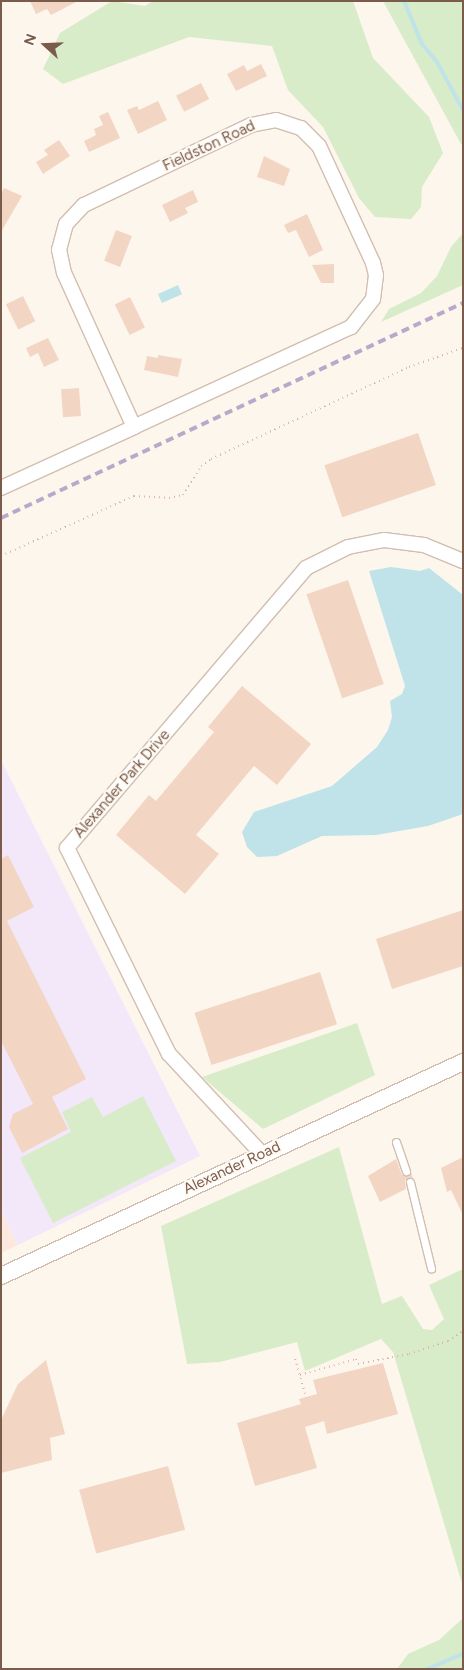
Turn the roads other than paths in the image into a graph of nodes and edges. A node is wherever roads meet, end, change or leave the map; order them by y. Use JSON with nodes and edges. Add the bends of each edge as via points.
{"nodes":[{"id":1,"x":134,"y":427,"type":"junction"},
{"id":2,"x":1,"y":488,"type":"edge"},
{"id":3,"x":463,"y":562,"type":"edge"},
{"id":4,"x":463,"y":1062,"type":"edge"},
{"id":5,"x":396,"y":1142,"type":"dead end"},
{"id":6,"x":262,"y":1154,"type":"junction"},
{"id":7,"x":406,"y":1171,"type":"dead end"},
{"id":8,"x":410,"y":1182,"type":"dead end"},
{"id":9,"x":431,"y":1268,"type":"dead end"},
{"id":10,"x":1,"y":1276,"type":"edge"}],
"edges":[{"from":1,"to":1,"type":"street","name":"Fieldston Road","via":[[351,327],[369,310],[376,288],[373,263],[319,146],[301,128],[276,120],[250,125],[84,205],[66,224],[59,250],[64,273]]},
{"from":1,"to":2,"type":"street","name":"Fieldston Road"},
{"from":3,"to":6,"type":"street","name":"Alexander Park Drive","via":[[424,545],[384,540],[348,547],[306,568],[67,848],[169,1054]]},
{"from":4,"to":6,"type":"street","name":"Alexander Road"},
{"from":5,"to":7,"type":"lane"},
{"from":6,"to":10,"type":"street","name":"Alexander Road"},
{"from":8,"to":9,"type":"lane"}]}
